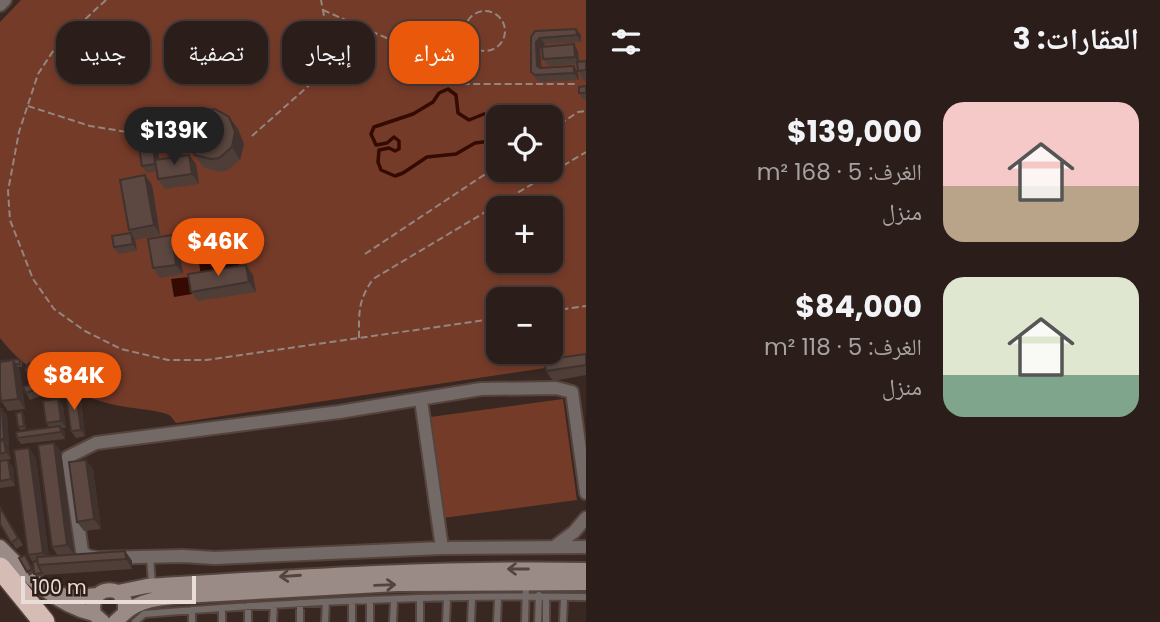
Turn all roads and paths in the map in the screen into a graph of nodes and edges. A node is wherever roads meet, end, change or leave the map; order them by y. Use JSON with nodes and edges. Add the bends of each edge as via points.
{"nodes":[{"id":1,"x":5,"y":0,"type":"edge"},
{"id":2,"x":106,"y":0,"type":"edge"},
{"id":3,"x":321,"y":0,"type":"edge"},
{"id":4,"x":0,"y":5,"type":"edge"},
{"id":5,"x":323,"y":10,"type":"junction"},
{"id":6,"x":466,"y":38,"type":"joint"},
{"id":7,"x":389,"y":39,"type":"edge"},
{"id":8,"x":576,"y":83,"type":"dead end"},
{"id":9,"x":479,"y":84,"type":"edge"},
{"id":10,"x":26,"y":105,"type":"junction"},
{"id":11,"x":586,"y":111,"type":"edge"},
{"id":12,"x":563,"y":122,"type":"edge"},
{"id":13,"x":252,"y":136,"type":"dead end"},
{"id":14,"x":177,"y":140,"type":"dead end"},
{"id":15,"x":586,"y":152,"type":"edge"},
{"id":16,"x":486,"y":174,"type":"edge"},
{"id":17,"x":365,"y":254,"type":"dead end"},
{"id":18,"x":586,"y":306,"type":"edge"},
{"id":19,"x":563,"y":309,"type":"edge"},
{"id":20,"x":486,"y":320,"type":"edge"},
{"id":21,"x":359,"y":338,"type":"junction"},
{"id":22,"x":421,"y":400,"type":"junction"},
{"id":23,"x":586,"y":493,"type":"edge"},
{"id":24,"x":586,"y":518,"type":"edge"},
{"id":25,"x":0,"y":547,"type":"edge"},
{"id":26,"x":554,"y":547,"type":"junction"},
{"id":27,"x":586,"y":547,"type":"edge"},
{"id":28,"x":442,"y":548,"type":"junction"},
{"id":29,"x":150,"y":556,"type":"junction"},
{"id":30,"x":0,"y":568,"type":"edge"},
{"id":31,"x":586,"y":570,"type":"edge"},
{"id":32,"x":586,"y":583,"type":"edge"},
{"id":33,"x":152,"y":586,"type":"junction"},
{"id":34,"x":535,"y":591,"type":"junction"},
{"id":35,"x":118,"y":592,"type":"junction"},
{"id":36,"x":49,"y":593,"type":"junction"},
{"id":37,"x":97,"y":595,"type":"junction"},
{"id":38,"x":498,"y":597,"type":"junction"},
{"id":39,"x":564,"y":597,"type":"junction"},
{"id":40,"x":586,"y":597,"type":"edge"},
{"id":41,"x":447,"y":598,"type":"junction"},
{"id":42,"x":472,"y":598,"type":"junction"},
{"id":43,"x":421,"y":599,"type":"junction"},
{"id":44,"x":394,"y":600,"type":"junction"},
{"id":45,"x":352,"y":601,"type":"junction"},
{"id":46,"x":370,"y":601,"type":"junction"},
{"id":47,"x":326,"y":603,"type":"junction"},
{"id":48,"x":300,"y":604,"type":"junction"},
{"id":49,"x":274,"y":605,"type":"junction"},
{"id":50,"x":248,"y":606,"type":"junction"},
{"id":51,"x":222,"y":608,"type":"junction"},
{"id":52,"x":192,"y":610,"type":"junction"},
{"id":53,"x":166,"y":612,"type":"junction"},
{"id":54,"x":99,"y":618,"type":"edge"},
{"id":55,"x":124,"y":619,"type":"edge"},
{"id":56,"x":44,"y":622,"type":"edge"},
{"id":57,"x":166,"y":622,"type":"edge"},
{"id":58,"x":192,"y":622,"type":"edge"},
{"id":59,"x":222,"y":622,"type":"edge"},
{"id":60,"x":248,"y":622,"type":"edge"},
{"id":61,"x":273,"y":622,"type":"edge"},
{"id":62,"x":300,"y":622,"type":"edge"},
{"id":63,"x":326,"y":622,"type":"edge"},
{"id":64,"x":352,"y":622,"type":"edge"},
{"id":65,"x":370,"y":622,"type":"edge"},
{"id":66,"x":393,"y":622,"type":"edge"},
{"id":67,"x":419,"y":622,"type":"edge"},
{"id":68,"x":446,"y":622,"type":"edge"},
{"id":69,"x":471,"y":622,"type":"edge"},
{"id":70,"x":497,"y":622,"type":"edge"},
{"id":71,"x":525,"y":622,"type":"edge"},
{"id":72,"x":538,"y":622,"type":"edge"},
{"id":73,"x":546,"y":622,"type":"edge"},
{"id":74,"x":563,"y":622,"type":"edge"}],
"edges":[{"from":1,"to":4,"type":"street"},
{"from":2,"to":10,"type":"path","via":[[57,45],[38,74]]},
{"from":3,"to":5,"type":"path"},
{"from":5,"to":7,"type":"path"},
{"from":5,"to":13,"type":"path","via":[[333,64]]},
{"from":6,"to":6,"type":"path","via":[[474,48],[489,51],[501,42],[504,27],[495,15],[480,12],[468,21]]},
{"from":8,"to":9,"type":"path"},
{"from":10,"to":14,"type":"path","via":[[90,126]]},
{"from":10,"to":21,"type":"path","via":[[8,191],[10,220],[33,279],[54,309],[121,349],[167,360],[205,360]]},
{"from":11,"to":12,"type":"path"},
{"from":15,"to":21,"type":"path","via":[[373,279],[359,306]]},
{"from":16,"to":17,"type":"path"},
{"from":18,"to":19,"type":"path"},
{"from":20,"to":21,"type":"path"},
{"from":22,"to":23,"type":"street","via":[[481,389],[572,392]]},
{"from":22,"to":28,"type":"street"},
{"from":22,"to":29,"type":"street","via":[[96,443],[68,457],[82,551],[98,558]]},
{"from":24,"to":26,"type":"street"},
{"from":25,"to":36,"type":"street"},
{"from":26,"to":27,"type":"street"},
{"from":26,"to":28,"type":"street"},
{"from":28,"to":29,"type":"street","via":[[215,558]]},
{"from":29,"to":33,"type":"lane"},
{"from":30,"to":56,"type":"highway"},
{"from":31,"to":33,"type":"street","one_way":true,"via":[[411,570]]},
{"from":32,"to":34,"type":"street"},
{"from":33,"to":35,"type":"street"},
{"from":34,"to":38,"type":"lane"},
{"from":34,"to":39,"type":"lane"},
{"from":55,"to":34,"type":"street","one_way":true,"via":[[131,607],[182,596],[362,585]]},
{"from":34,"to":71,"type":"lane"},
{"from":34,"to":72,"type":"lane"},
{"from":34,"to":73,"type":"lane"},
{"from":35,"to":37,"type":"street","via":[[107,590]]},
{"from":35,"to":55,"type":"street","via":[[125,601]]},
{"from":36,"to":37,"type":"street"},
{"from":36,"to":54,"type":"street"},
{"from":37,"to":54,"type":"street","via":[[92,604]]},
{"from":38,"to":42,"type":"lane"},
{"from":38,"to":70,"type":"lane"},
{"from":39,"to":40,"type":"lane"},
{"from":39,"to":74,"type":"lane"},
{"from":41,"to":42,"type":"lane"},
{"from":41,"to":43,"type":"lane"},
{"from":41,"to":68,"type":"lane"},
{"from":42,"to":69,"type":"lane"},
{"from":43,"to":44,"type":"lane"},
{"from":43,"to":67,"type":"lane"},
{"from":44,"to":46,"type":"lane"},
{"from":44,"to":66,"type":"lane"},
{"from":45,"to":46,"type":"lane"},
{"from":45,"to":47,"type":"lane"},
{"from":45,"to":64,"type":"lane"},
{"from":46,"to":65,"type":"lane"},
{"from":47,"to":48,"type":"lane"},
{"from":47,"to":63,"type":"lane"},
{"from":48,"to":49,"type":"lane"},
{"from":48,"to":62,"type":"lane"},
{"from":49,"to":50,"type":"lane"},
{"from":49,"to":61,"type":"lane"},
{"from":50,"to":51,"type":"lane"},
{"from":50,"to":60,"type":"lane"},
{"from":51,"to":52,"type":"lane"},
{"from":51,"to":59,"type":"lane"},
{"from":52,"to":53,"type":"lane"},
{"from":52,"to":58,"type":"lane"},
{"from":53,"to":55,"type":"lane"},
{"from":53,"to":57,"type":"lane"}]}
